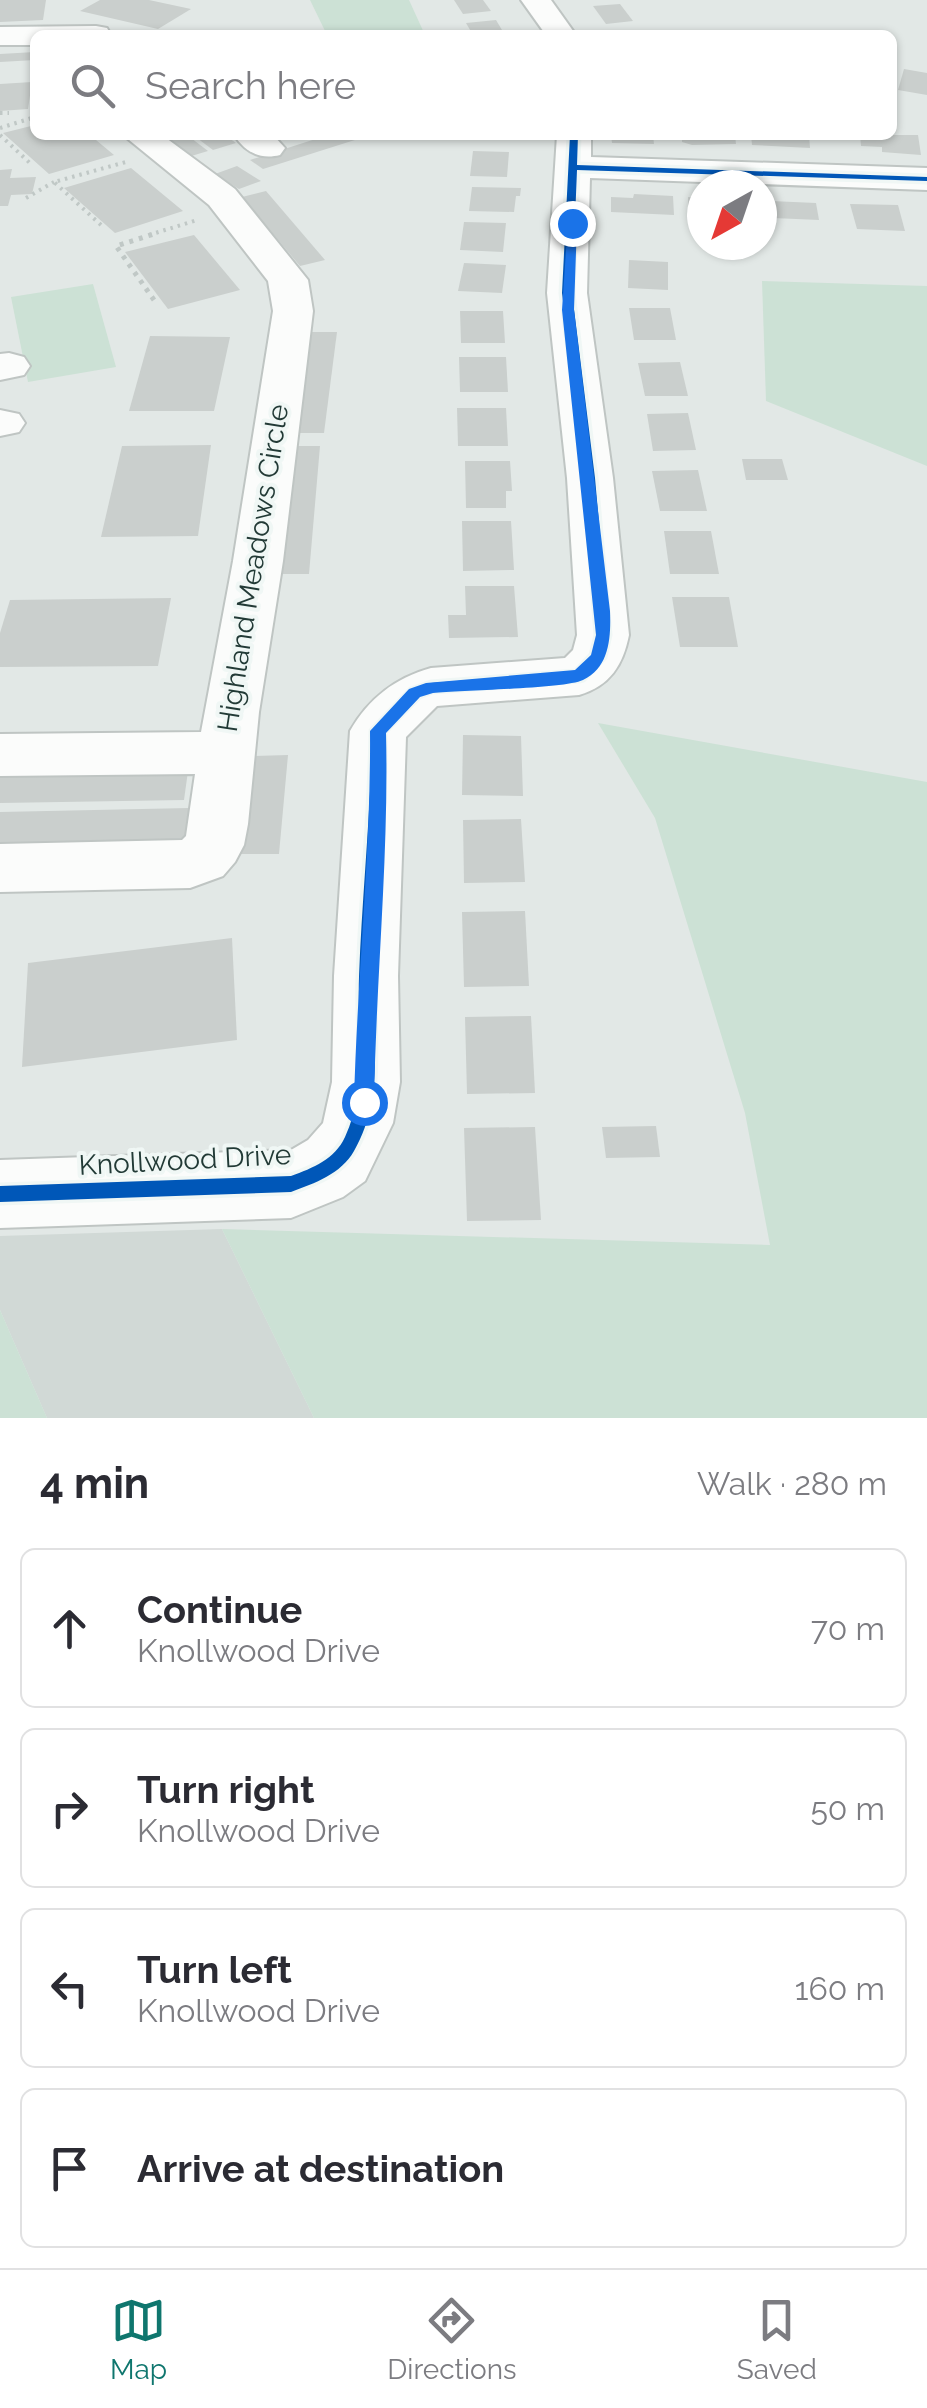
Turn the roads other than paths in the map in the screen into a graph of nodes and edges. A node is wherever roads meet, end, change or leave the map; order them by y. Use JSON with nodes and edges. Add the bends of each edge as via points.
{"nodes":[{"id":1,"x":536,"y":0,"type":"edge"},
{"id":2,"x":557,"y":30,"type":"edge"},
{"id":3,"x":0,"y":36,"type":"edge"},
{"id":4,"x":30,"y":36,"type":"edge"},
{"id":5,"x":150,"y":144,"type":"edge"},
{"id":6,"x":574,"y":151,"type":"edge"},
{"id":7,"x":927,"y":179,"type":"edge"},
{"id":8,"x":226,"y":754,"type":"junction"},
{"id":9,"x":0,"y":756,"type":"edge"},
{"id":10,"x":0,"y":868,"type":"edge"},
{"id":11,"x":0,"y":1194,"type":"edge"}],
"edges":[{"from":1,"to":2,"type":"street"},
{"from":3,"to":4,"type":"street"},
{"from":5,"to":8,"type":"street","name":"Highland Meadows Circle","via":[[222,197],[288,280],[293,311]]},
{"from":6,"to":7,"type":"street","name":"Knollwood Drive"},
{"from":6,"to":11,"type":"street","name":"Knollwood Drive","via":[[567,293],[593,510],[601,646],[579,676],[414,693],[378,731],[364,1102],[352,1140],[341,1159],[291,1184]]},
{"from":8,"to":9,"type":"street"},
{"from":8,"to":10,"type":"street","name":"Highland Meadows Circle","via":[[214,845],[202,859]]}]}
